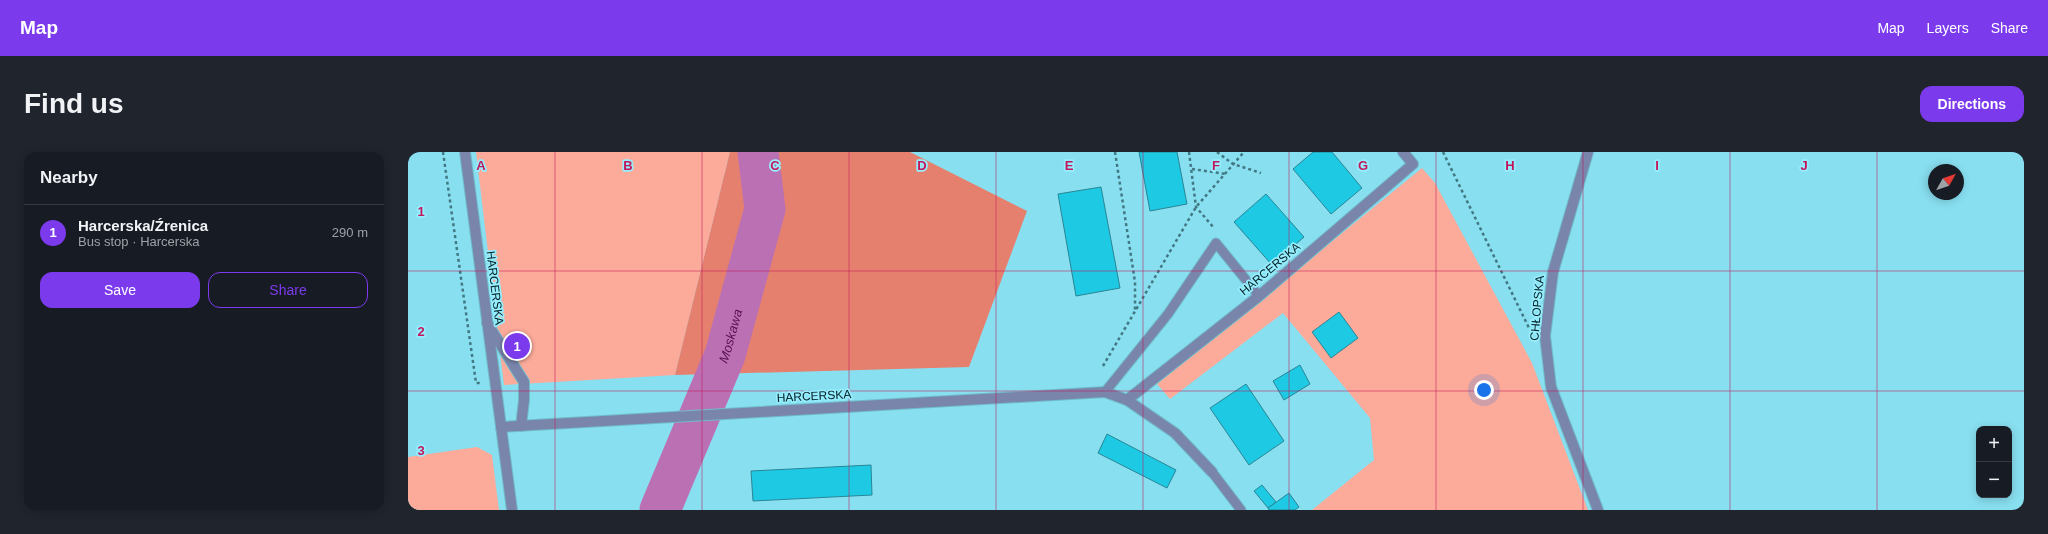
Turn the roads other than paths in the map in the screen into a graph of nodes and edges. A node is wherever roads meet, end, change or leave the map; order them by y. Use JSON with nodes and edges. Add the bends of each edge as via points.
{"nodes":[{"id":1,"x":465,"y":152,"type":"edge"},
{"id":2,"x":1402,"y":152,"type":"edge"},
{"id":3,"x":1588,"y":152,"type":"edge"},
{"id":4,"x":1259,"y":296,"type":"junction"},
{"id":5,"x":486,"y":322,"type":"junction"},
{"id":6,"x":1105,"y":392,"type":"junction"},
{"id":7,"x":1127,"y":400,"type":"junction"},
{"id":8,"x":521,"y":426,"type":"junction"},
{"id":9,"x":501,"y":427,"type":"junction"},
{"id":10,"x":1212,"y":472,"type":"joint"},
{"id":11,"x":512,"y":510,"type":"edge"},
{"id":12,"x":1241,"y":510,"type":"edge"},
{"id":13,"x":1598,"y":510,"type":"edge"}],
"edges":[{"from":1,"to":5,"type":"street","name":"HARCERSKA"},
{"from":2,"to":4,"type":"street","name":"HARCERSKA","via":[[1413,164]]},
{"from":3,"to":13,"type":"street","name":"CHŁOPSKA","via":[[1553,272],[1545,336],[1551,387]]},
{"from":4,"to":6,"type":"lane","via":[[1216,243],[1168,314]]},
{"from":4,"to":7,"type":"street","name":"HARCERSKA"},
{"from":5,"to":8,"type":"street","via":[[524,382]]},
{"from":5,"to":9,"type":"street","name":"HARCERSKA"},
{"from":6,"to":7,"type":"street","name":"HARCERSKA"},
{"from":6,"to":8,"type":"street","name":"HARCERSKA"},
{"from":7,"to":10,"type":"street","name":"HARCERSKA","via":[[1175,434]]},
{"from":8,"to":9,"type":"street","name":"HARCERSKA"},
{"from":9,"to":11,"type":"street","name":"HARCERSKA"},
{"from":10,"to":12,"type":"lane"}]}
